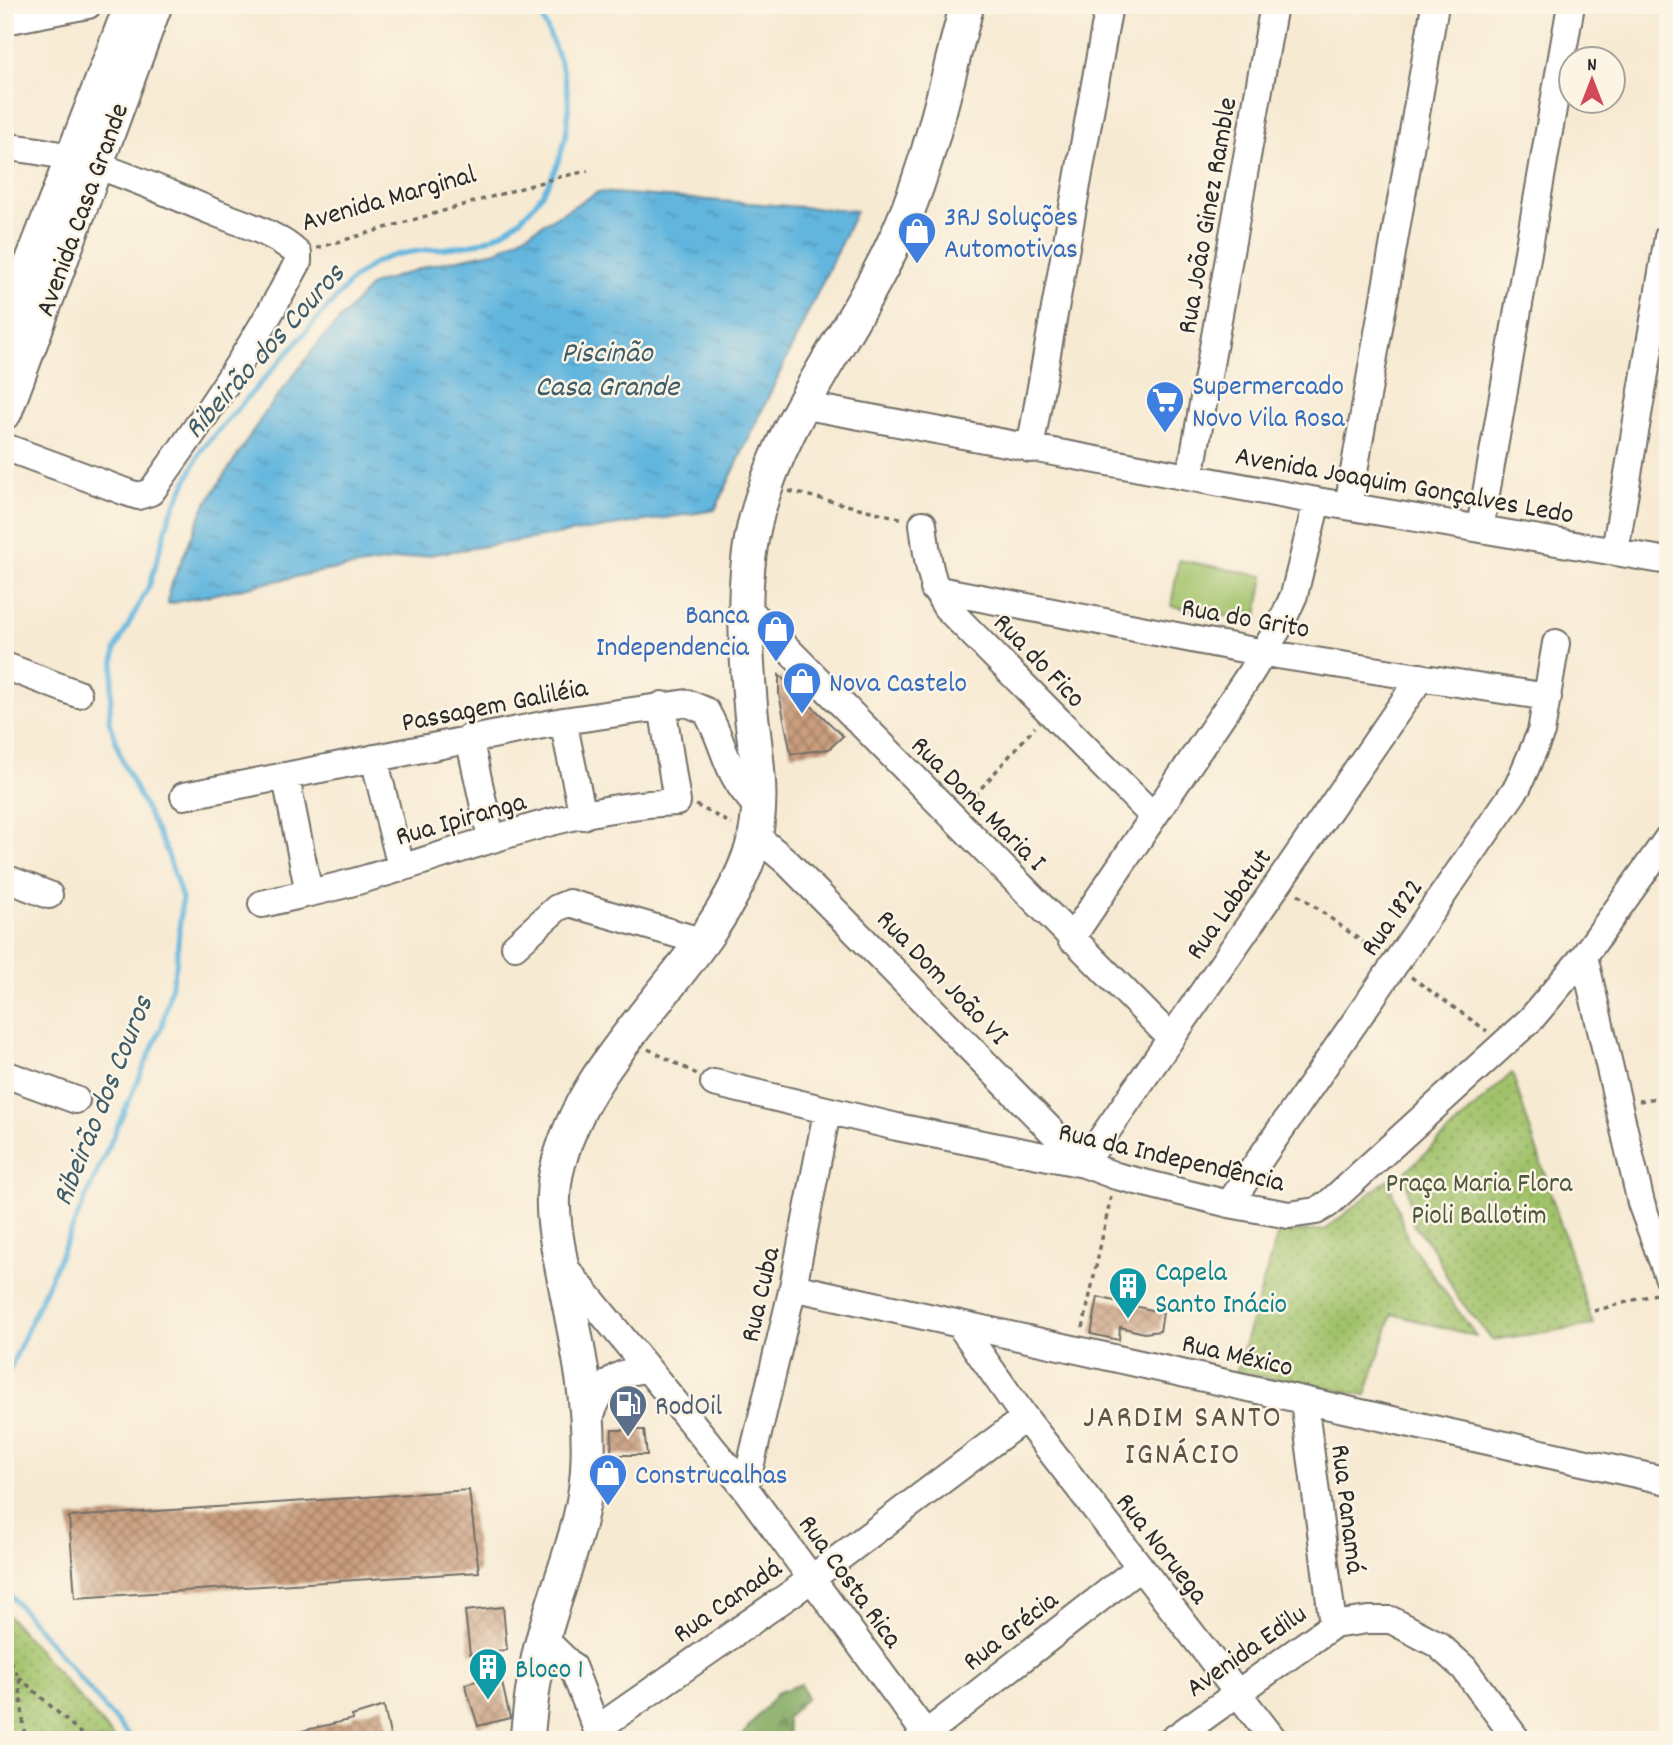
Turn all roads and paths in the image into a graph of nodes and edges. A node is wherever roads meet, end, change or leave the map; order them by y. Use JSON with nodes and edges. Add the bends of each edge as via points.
{"nodes":[{"id":1,"x":88,"y":5,"type":"edge"},
{"id":2,"x":131,"y":5,"type":"edge"},
{"id":3,"x":155,"y":5,"type":"edge"},
{"id":4,"x":967,"y":5,"type":"edge"},
{"id":5,"x":1110,"y":5,"type":"edge"},
{"id":6,"x":1274,"y":5,"type":"edge"},
{"id":7,"x":1435,"y":5,"type":"edge"},
{"id":8,"x":1571,"y":5,"type":"edge"},
{"id":9,"x":5,"y":21,"type":"edge"},
{"id":10,"x":5,"y":148,"type":"edge"},
{"id":11,"x":84,"y":161,"type":"junction"},
{"id":12,"x":588,"y":171,"type":"dead end"},
{"id":13,"x":1668,"y":237,"type":"edge"},
{"id":14,"x":298,"y":254,"type":"junction"},
{"id":15,"x":5,"y":331,"type":"edge"},
{"id":16,"x":801,"y":405,"type":"junction"},
{"id":17,"x":5,"y":412,"type":"edge"},
{"id":18,"x":5,"y":447,"type":"edge"},
{"id":19,"x":1030,"y":449,"type":"junction"},
{"id":20,"x":1190,"y":477,"type":"junction"},
{"id":21,"x":777,"y":488,"type":"dead end"},
{"id":22,"x":1317,"y":502,"type":"junction"},
{"id":23,"x":1348,"y":506,"type":"junction"},
{"id":24,"x":923,"y":524,"type":"joint"},
{"id":25,"x":1480,"y":528,"type":"junction"},
{"id":26,"x":1615,"y":551,"type":"junction"},
{"id":27,"x":1668,"y":561,"type":"edge"},
{"id":28,"x":934,"y":589,"type":"junction"},
{"id":29,"x":748,"y":609,"type":"junction"},
{"id":30,"x":1556,"y":643,"type":"dead end"},
{"id":31,"x":1264,"y":653,"type":"junction"},
{"id":32,"x":5,"y":666,"type":"edge"},
{"id":33,"x":1421,"y":677,"type":"junction"},
{"id":34,"x":78,"y":694,"type":"dead end"},
{"id":35,"x":1548,"y":697,"type":"junction"},
{"id":36,"x":662,"y":705,"type":"junction"},
{"id":37,"x":1048,"y":712,"type":"junction"},
{"id":38,"x":563,"y":721,"type":"junction"},
{"id":39,"x":469,"y":738,"type":"junction"},
{"id":40,"x":374,"y":758,"type":"junction"},
{"id":41,"x":286,"y":778,"type":"junction"},
{"id":42,"x":184,"y":796,"type":"dead end"},
{"id":43,"x":677,"y":802,"type":"junction"},
{"id":44,"x":583,"y":816,"type":"junction"},
{"id":45,"x":1153,"y":816,"type":"junction"},
{"id":46,"x":953,"y":820,"type":"junction"},
{"id":47,"x":757,"y":821,"type":"junction"},
{"id":48,"x":491,"y":838,"type":"junction"},
{"id":49,"x":1668,"y":838,"type":"edge"},
{"id":50,"x":401,"y":867,"type":"junction"},
{"id":51,"x":5,"y":878,"type":"edge"},
{"id":52,"x":309,"y":893,"type":"junction"},
{"id":53,"x":49,"y":895,"type":"dead end"},
{"id":54,"x":262,"y":904,"type":"dead end"},
{"id":55,"x":1071,"y":939,"type":"junction"},
{"id":56,"x":704,"y":942,"type":"junction"},
{"id":57,"x":515,"y":946,"type":"dead end"},
{"id":58,"x":1584,"y":956,"type":"junction"},
{"id":59,"x":1171,"y":1038,"type":"junction"},
{"id":60,"x":639,"y":1045,"type":"dead end"},
{"id":61,"x":5,"y":1074,"type":"edge"},
{"id":62,"x":714,"y":1083,"type":"joint"},
{"id":63,"x":76,"y":1100,"type":"dead end"},
{"id":64,"x":827,"y":1112,"type":"junction"},
{"id":65,"x":1084,"y":1164,"type":"junction"},
{"id":66,"x":1116,"y":1176,"type":"junction"},
{"id":67,"x":1228,"y":1204,"type":"junction"},
{"id":68,"x":562,"y":1264,"type":"junction"},
{"id":69,"x":1668,"y":1276,"type":"edge"},
{"id":70,"x":793,"y":1287,"type":"junction"},
{"id":71,"x":1668,"y":1291,"type":"edge"},
{"id":72,"x":1594,"y":1311,"type":"dead end"},
{"id":73,"x":959,"y":1324,"type":"junction"},
{"id":74,"x":1076,"y":1350,"type":"junction"},
{"id":75,"x":646,"y":1369,"type":"junction"},
{"id":76,"x":1304,"y":1401,"type":"junction"},
{"id":77,"x":1025,"y":1418,"type":"junction"},
{"id":78,"x":589,"y":1419,"type":"junction"},
{"id":79,"x":1668,"y":1481,"type":"edge"},
{"id":80,"x":745,"y":1488,"type":"junction"},
{"id":81,"x":1140,"y":1567,"type":"junction"},
{"id":82,"x":811,"y":1578,"type":"junction"},
{"id":83,"x":1333,"y":1625,"type":"junction"},
{"id":84,"x":543,"y":1638,"type":"junction"},
{"id":85,"x":5,"y":1653,"type":"edge"},
{"id":86,"x":19,"y":1676,"type":"junction"},
{"id":87,"x":1237,"y":1691,"type":"junction"},
{"id":88,"x":599,"y":1734,"type":"edge"},
{"id":89,"x":925,"y":1738,"type":"edge"},
{"id":90,"x":25,"y":1740,"type":"edge"},
{"id":91,"x":88,"y":1740,"type":"edge"},
{"id":92,"x":527,"y":1740,"type":"edge"},
{"id":93,"x":1172,"y":1740,"type":"edge"},
{"id":94,"x":1274,"y":1740,"type":"edge"},
{"id":95,"x":1517,"y":1740,"type":"edge"}],
"edges":[{"from":1,"to":9,"type":"street"},
{"from":2,"to":11,"type":"main road","name":"Avenida Casa Grande"},
{"from":3,"to":11,"type":"main road","name":"Avenida Casa Grande"},
{"from":4,"to":16,"type":"main road","via":[[912,205],[876,281]]},
{"from":5,"to":19,"type":"street"},
{"from":6,"to":20,"type":"street","name":"Rua João Ginez Ramble"},
{"from":7,"to":23,"type":"street"},
{"from":8,"to":25,"type":"street"},
{"from":10,"to":11,"type":"street"},
{"from":11,"to":14,"type":"street","via":[[269,234]]},
{"from":11,"to":15,"type":"main road","name":"Avenida Casa Grande"},
{"from":11,"to":17,"type":"main road","name":"Avenida Casa Grande"},
{"from":12,"to":14,"type":"path","name":"Avenida Marginal"},
{"from":13,"to":26,"type":"street"},
{"from":14,"to":18,"type":"street","name":"Avenida Marginal","via":[[273,311],[151,492],[138,496]]},
{"from":16,"to":19,"type":"street","name":"Avenida Joaquim Gonçalves Ledo"},
{"from":16,"to":29,"type":"main road","via":[[757,517],[748,566]]},
{"from":19,"to":20,"type":"street","name":"Avenida Joaquim Gonçalves Ledo"},
{"from":20,"to":22,"type":"street","name":"Avenida Joaquim Gonçalves Ledo"},
{"from":21,"to":24,"type":"path"},
{"from":22,"to":23,"type":"street","name":"Avenida Joaquim Gonçalves Ledo"},
{"from":22,"to":31,"type":"street","via":[[1294,595]]},
{"from":23,"to":25,"type":"street","name":"Avenida Joaquim Gonçalves Ledo"},
{"from":24,"to":28,"type":"street","name":"Rua do Fico"},
{"from":25,"to":26,"type":"street","name":"Avenida Joaquim Gonçalves Ledo"},
{"from":26,"to":27,"type":"street","name":"Avenida Joaquim Gonçalves Ledo"},
{"from":28,"to":31,"type":"street","name":"Rua do Grito"},
{"from":28,"to":37,"type":"street","name":"Rua do Fico"},
{"from":29,"to":46,"type":"street","name":"Rua Dona Maria I"},
{"from":29,"to":47,"type":"main road"},
{"from":30,"to":35,"type":"street","name":"Rua 1822"},
{"from":31,"to":33,"type":"street","name":"Rua do Grito"},
{"from":31,"to":45,"type":"street"},
{"from":32,"to":34,"type":"street"},
{"from":33,"to":35,"type":"street","name":"Rua do Grito"},
{"from":33,"to":59,"type":"street","name":"Rua Labatut"},
{"from":35,"to":67,"type":"street","name":"Rua 1822","via":[[1532,759],[1518,786]]},
{"from":36,"to":38,"type":"street","name":"Passagem Galiléia"},
{"from":36,"to":43,"type":"street"},
{"from":36,"to":47,"type":"street","name":"Passagem Galiléia","via":[[687,703],[706,711]]},
{"from":37,"to":45,"type":"street","name":"Rua do Fico"},
{"from":37,"to":46,"type":"path"},
{"from":38,"to":39,"type":"street","name":"Passagem Galiléia"},
{"from":38,"to":44,"type":"street"},
{"from":39,"to":40,"type":"street","name":"Passagem Galiléia"},
{"from":39,"to":48,"type":"street"},
{"from":40,"to":41,"type":"street","name":"Passagem Galiléia"},
{"from":40,"to":50,"type":"street"},
{"from":41,"to":42,"type":"street","name":"Passagem Galiléia"},
{"from":41,"to":52,"type":"street"},
{"from":43,"to":44,"type":"street","name":"Rua Ipiranga"},
{"from":43,"to":47,"type":"path"},
{"from":44,"to":48,"type":"street","name":"Rua Ipiranga"},
{"from":45,"to":55,"type":"street"},
{"from":46,"to":55,"type":"street","name":"Rua Dona Maria I"},
{"from":47,"to":56,"type":"main road","via":[[737,888]]},
{"from":47,"to":65,"type":"street","name":"Rua Dom João VI","via":[[787,862]]},
{"from":48,"to":50,"type":"street","name":"Rua Ipiranga"},
{"from":49,"to":58,"type":"street","name":"Rua da Independência"},
{"from":50,"to":52,"type":"street","name":"Rua Ipiranga"},
{"from":51,"to":53,"type":"street"},
{"from":52,"to":54,"type":"street","name":"Rua Ipiranga"},
{"from":55,"to":59,"type":"street","name":"Rua Dona Maria I"},
{"from":56,"to":57,"type":"street","via":[[569,903],[556,908]]},
{"from":56,"to":68,"type":"main road","via":[[598,1075],[578,1112],[555,1179],[554,1214]]},
{"from":58,"to":67,"type":"street","name":"Rua da Independência","via":[[1506,1044],[1328,1204],[1289,1216]]},
{"from":58,"to":69,"type":"street","via":[[1640,1203]]},
{"from":59,"to":65,"type":"street","name":"Rua Labatut"},
{"from":60,"to":62,"type":"path"},
{"from":61,"to":63,"type":"street"},
{"from":62,"to":64,"type":"street","name":"Rua da Independência"},
{"from":64,"to":65,"type":"street","name":"Rua da Independência"},
{"from":64,"to":70,"type":"street","name":"Rua Cuba"},
{"from":65,"to":66,"type":"street","name":"Rua da Independência"},
{"from":66,"to":67,"type":"street","name":"Rua da Independência"},
{"from":66,"to":74,"type":"path"},
{"from":68,"to":75,"type":"street","name":"Rua Costa Rica"},
{"from":68,"to":78,"type":"main road"},
{"from":70,"to":73,"type":"street","name":"Rua México"},
{"from":70,"to":80,"type":"street","name":"Rua Cuba"},
{"from":71,"to":72,"type":"path"},
{"from":73,"to":74,"type":"street","name":"Rua México"},
{"from":73,"to":77,"type":"street","name":"Rua Noruega"},
{"from":74,"to":76,"type":"street","name":"Rua México"},
{"from":75,"to":78,"type":"street","via":[[626,1371],[611,1380],[600,1391]]},
{"from":75,"to":80,"type":"street","name":"Rua Costa Rica"},
{"from":76,"to":79,"type":"street","name":"Rua México"},
{"from":76,"to":83,"type":"street","name":"Rua Panamá"},
{"from":77,"to":81,"type":"street","name":"Rua Noruega"},
{"from":77,"to":82,"type":"street","name":"Rua Canadá"},
{"from":78,"to":84,"type":"main road","via":[[586,1493]]},
{"from":80,"to":82,"type":"street","name":"Rua Costa Rica"},
{"from":81,"to":87,"type":"street","name":"Rua Noruega"},
{"from":81,"to":89,"type":"street","name":"Rua Grécia"},
{"from":82,"to":88,"type":"street","name":"Rua Canadá"},
{"from":82,"to":89,"type":"street","name":"Rua Costa Rica"},
{"from":83,"to":87,"type":"street","name":"Avenida Edilu"},
{"from":83,"to":95,"type":"street","name":"Avenida Edilu","via":[[1391,1620],[1437,1644],[1464,1668]]},
{"from":84,"to":88,"type":"street","via":[[572,1666]]},
{"from":84,"to":92,"type":"main road"},
{"from":85,"to":86,"type":"path"},
{"from":86,"to":90,"type":"path"},
{"from":86,"to":91,"type":"path"},
{"from":87,"to":93,"type":"street","name":"Avenida Edilu"},
{"from":87,"to":94,"type":"street","name":"Rua Noruega"}]}
